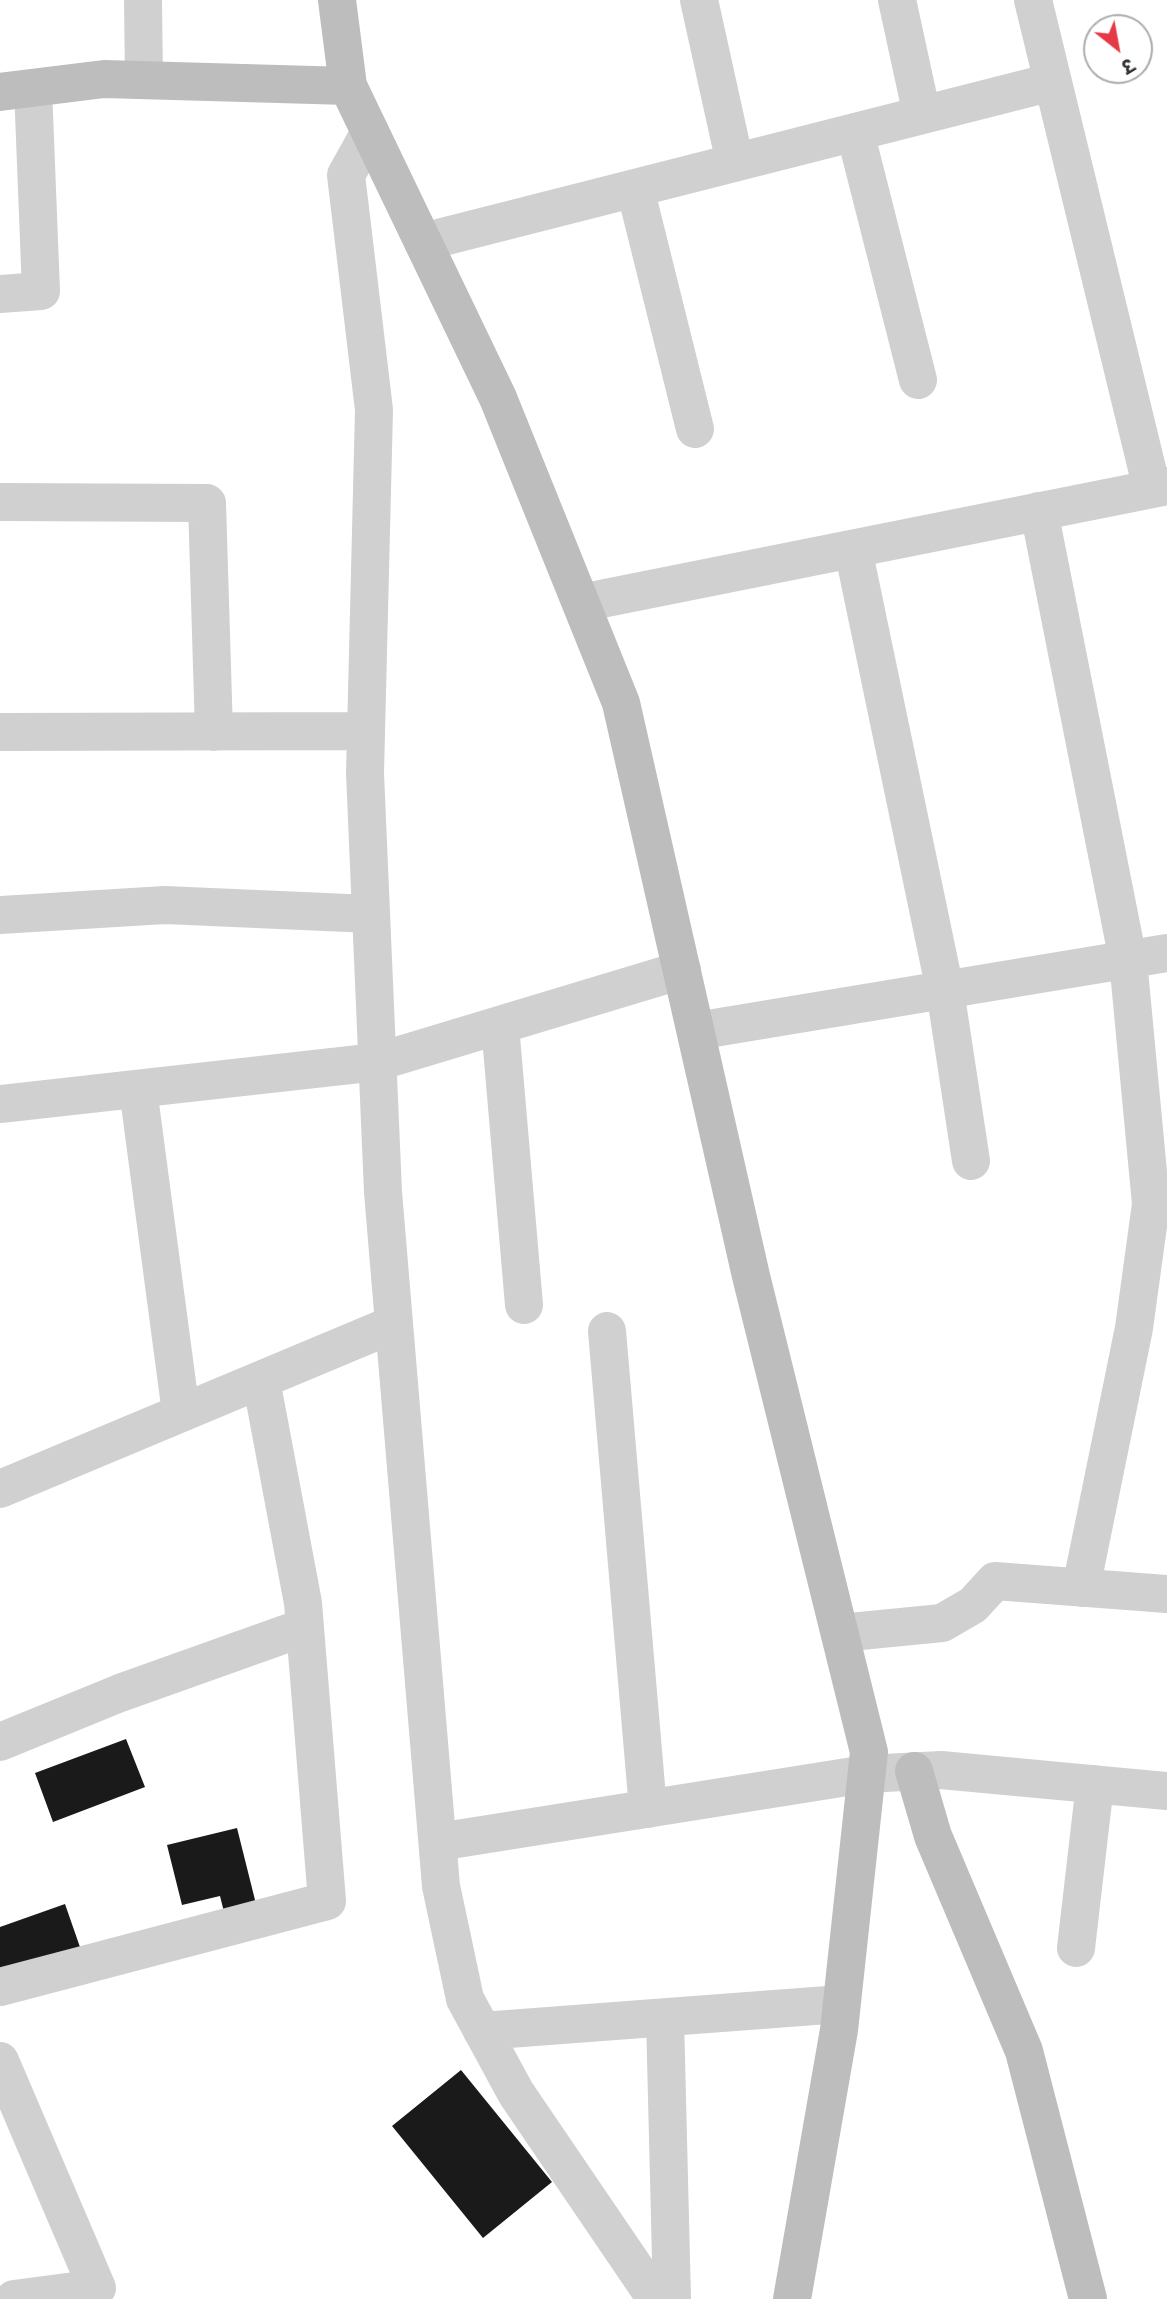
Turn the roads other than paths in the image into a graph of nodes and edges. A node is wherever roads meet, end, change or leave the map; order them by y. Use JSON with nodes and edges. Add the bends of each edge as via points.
{"nodes":[{"id":1,"x":143,"y":0,"type":"edge"},
{"id":2,"x":337,"y":0,"type":"edge"},
{"id":3,"x":699,"y":0,"type":"edge"},
{"id":4,"x":897,"y":0,"type":"edge"},
{"id":5,"x":1033,"y":0,"type":"edge"},
{"id":6,"x":144,"y":80,"type":"junction"},
{"id":7,"x":1052,"y":82,"type":"junction"},
{"id":8,"x":348,"y":86,"type":"junction"},
{"id":9,"x":16,"y":90,"type":"edge"},
{"id":10,"x":922,"y":115,"type":"junction"},
{"id":11,"x":370,"y":132,"type":"junction"},
{"id":12,"x":855,"y":132,"type":"junction"},
{"id":13,"x":735,"y":163,"type":"junction"},
{"id":14,"x":635,"y":188,"type":"junction"},
{"id":15,"x":423,"y":242,"type":"junction"},
{"id":16,"x":0,"y":295,"type":"edge"},
{"id":17,"x":918,"y":380,"type":"dead end"},
{"id":18,"x":695,"y":429,"type":"dead end"},
{"id":19,"x":1160,"y":487,"type":"edge"},
{"id":20,"x":0,"y":502,"type":"edge"},
{"id":21,"x":1039,"y":511,"type":"junction"},
{"id":22,"x":853,"y":549,"type":"junction"},
{"id":23,"x":581,"y":603,"type":"junction"},
{"id":24,"x":365,"y":731,"type":"junction"},
{"id":25,"x":0,"y":732,"type":"edge"},
{"id":26,"x":214,"y":732,"type":"junction"},
{"id":27,"x":371,"y":914,"type":"junction"},
{"id":28,"x":0,"y":915,"type":"edge"},
{"id":29,"x":1167,"y":953,"type":"edge"},
{"id":30,"x":1128,"y":960,"type":"junction"},
{"id":31,"x":682,"y":970,"type":"junction"},
{"id":32,"x":945,"y":990,"type":"junction"},
{"id":33,"x":500,"y":1025,"type":"junction"},
{"id":34,"x":696,"y":1031,"type":"junction"},
{"id":35,"x":377,"y":1062,"type":"junction"},
{"id":36,"x":138,"y":1089,"type":"junction"},
{"id":37,"x":0,"y":1104,"type":"edge"},
{"id":38,"x":971,"y":1161,"type":"dead end"},
{"id":39,"x":524,"y":1305,"type":"dead end"},
{"id":40,"x":394,"y":1324,"type":"junction"},
{"id":41,"x":607,"y":1331,"type":"dead end"},
{"id":42,"x":261,"y":1380,"type":"junction"},
{"id":43,"x":181,"y":1413,"type":"junction"},
{"id":44,"x":0,"y":1489,"type":"edge"},
{"id":45,"x":1081,"y":1588,"type":"junction"},
{"id":46,"x":1167,"y":1594,"type":"edge"},
{"id":47,"x":305,"y":1627,"type":"junction"},
{"id":48,"x":840,"y":1633,"type":"junction"},
{"id":49,"x":0,"y":1742,"type":"edge"},
{"id":50,"x":914,"y":1771,"type":"junction"},
{"id":51,"x":866,"y":1774,"type":"junction"},
{"id":52,"x":1095,"y":1784,"type":"junction"},
{"id":53,"x":1167,"y":1791,"type":"edge"},
{"id":54,"x":648,"y":1809,"type":"junction"},
{"id":55,"x":438,"y":1842,"type":"junction"},
{"id":56,"x":1076,"y":1948,"type":"dead end"},
{"id":57,"x":0,"y":1987,"type":"edge"},
{"id":58,"x":841,"y":2004,"type":"junction"},
{"id":59,"x":665,"y":2018,"type":"junction"},
{"id":60,"x":482,"y":2031,"type":"junction"},
{"id":61,"x":4,"y":2083,"type":"edge"},
{"id":62,"x":14,"y":2299,"type":"edge"},
{"id":63,"x":656,"y":2299,"type":"edge"},
{"id":64,"x":672,"y":2299,"type":"edge"},
{"id":65,"x":792,"y":2299,"type":"edge"},
{"id":66,"x":1088,"y":2299,"type":"edge"}],
"edges":[{"from":1,"to":6,"type":"street"},
{"from":2,"to":8,"type":"street"},
{"from":3,"to":13,"type":"street"},
{"from":4,"to":10,"type":"street"},
{"from":5,"to":7,"type":"street"},
{"from":6,"to":8,"type":"street"},
{"from":6,"to":9,"type":"street","via":[[104,79]]},
{"from":7,"to":10,"type":"street"},
{"from":7,"to":19,"type":"street"},
{"from":8,"to":11,"type":"street"},
{"from":9,"to":16,"type":"street","via":[[41,291]]},
{"from":10,"to":12,"type":"street"},
{"from":11,"to":15,"type":"street"},
{"from":11,"to":24,"type":"street","via":[[346,175],[374,410]]},
{"from":12,"to":13,"type":"street"},
{"from":12,"to":17,"type":"street"},
{"from":13,"to":14,"type":"street"},
{"from":14,"to":15,"type":"street"},
{"from":14,"to":18,"type":"street"},
{"from":15,"to":23,"type":"street","via":[[498,398]]},
{"from":19,"to":21,"type":"street"},
{"from":20,"to":26,"type":"street","via":[[207,503]]},
{"from":21,"to":22,"type":"street"},
{"from":21,"to":30,"type":"street"},
{"from":22,"to":23,"type":"street"},
{"from":22,"to":32,"type":"street"},
{"from":23,"to":31,"type":"street","via":[[621,703]]},
{"from":24,"to":26,"type":"street"},
{"from":24,"to":27,"type":"street"},
{"from":25,"to":26,"type":"street"},
{"from":27,"to":28,"type":"street","via":[[165,905]]},
{"from":27,"to":35,"type":"street"},
{"from":29,"to":30,"type":"street"},
{"from":30,"to":32,"type":"street"},
{"from":30,"to":45,"type":"street","via":[[1151,1204],[1134,1328]]},
{"from":31,"to":33,"type":"street"},
{"from":31,"to":34,"type":"street"},
{"from":32,"to":34,"type":"street"},
{"from":32,"to":38,"type":"street"},
{"from":33,"to":35,"type":"street"},
{"from":33,"to":39,"type":"street"},
{"from":34,"to":48,"type":"street","via":[[751,1276]]},
{"from":35,"to":36,"type":"street"},
{"from":35,"to":40,"type":"street"},
{"from":36,"to":37,"type":"street"},
{"from":36,"to":43,"type":"street"},
{"from":40,"to":42,"type":"street"},
{"from":40,"to":55,"type":"street"},
{"from":41,"to":54,"type":"street"},
{"from":42,"to":43,"type":"street"},
{"from":42,"to":47,"type":"street"},
{"from":43,"to":44,"type":"street"},
{"from":45,"to":46,"type":"street"},
{"from":45,"to":48,"type":"street","via":[[995,1581],[973,1605],[942,1623]]},
{"from":47,"to":49,"type":"street","via":[[120,1693]]},
{"from":47,"to":57,"type":"street","via":[[327,1900]]},
{"from":48,"to":51,"type":"street","via":[[869,1752]]},
{"from":50,"to":51,"type":"street"},
{"from":50,"to":52,"type":"street"},
{"from":50,"to":66,"type":"street","via":[[933,1836],[1024,2050]]},
{"from":51,"to":54,"type":"street"},
{"from":51,"to":58,"type":"street"},
{"from":52,"to":53,"type":"street"},
{"from":52,"to":56,"type":"street"},
{"from":54,"to":55,"type":"street"},
{"from":55,"to":60,"type":"street","via":[[441,1886],[465,2000]]},
{"from":58,"to":59,"type":"street"},
{"from":58,"to":65,"type":"street"},
{"from":59,"to":60,"type":"street"},
{"from":59,"to":64,"type":"street"},
{"from":60,"to":63,"type":"street","via":[[516,2092]]},
{"from":61,"to":62,"type":"street","via":[[97,2288]]}]}
